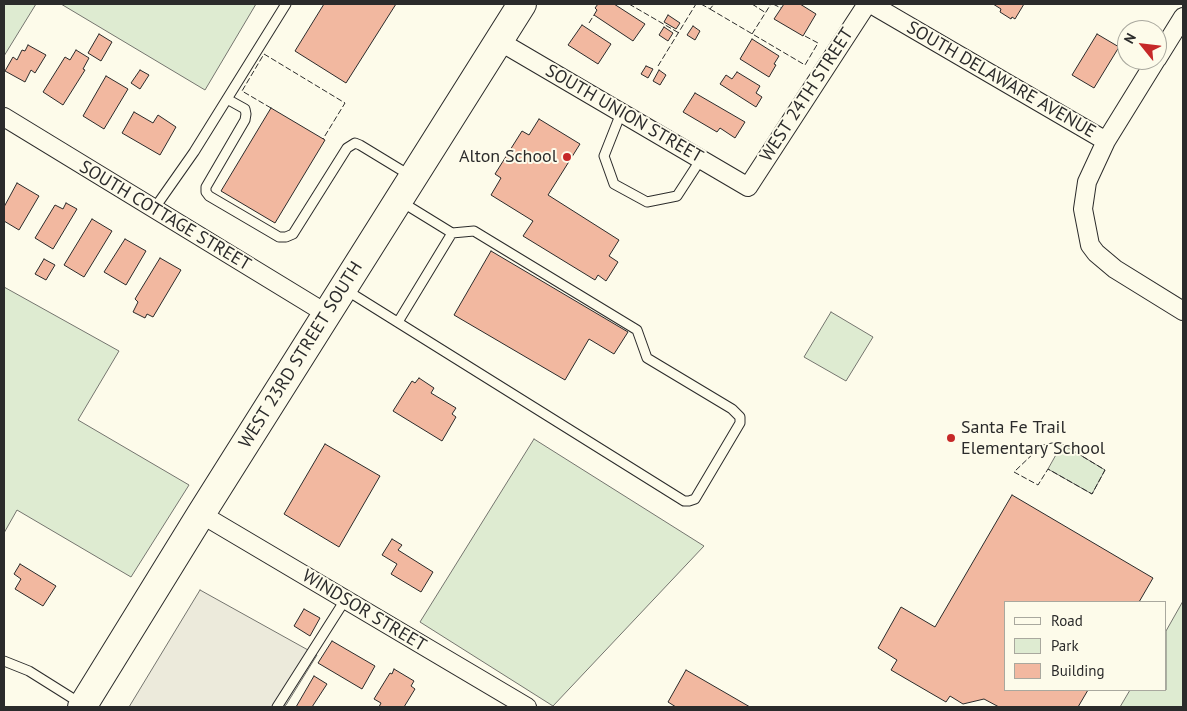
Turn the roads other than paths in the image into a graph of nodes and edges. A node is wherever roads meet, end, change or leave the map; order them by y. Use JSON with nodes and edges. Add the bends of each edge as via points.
{"nodes":[{"id":1,"x":286,"y":4,"type":"edge"},
{"id":2,"x":522,"y":4,"type":"edge"},
{"id":3,"x":867,"y":4,"type":"edge"},
{"id":4,"x":871,"y":4,"type":"edge"},
{"id":5,"x":1183,"y":17,"type":"edge"},
{"id":6,"x":499,"y":41,"type":"junction"},
{"id":7,"x":1167,"y":43,"type":"edge"},
{"id":8,"x":1150,"y":70,"type":"edge"},
{"id":9,"x":227,"y":99,"type":"junction"},
{"id":10,"x":621,"y":113,"type":"junction"},
{"id":11,"x":4,"y":117,"type":"edge"},
{"id":12,"x":1106,"y":141,"type":"junction"},
{"id":13,"x":701,"y":159,"type":"junction"},
{"id":14,"x":748,"y":187,"type":"joint"},
{"id":15,"x":406,"y":189,"type":"junction"},
{"id":16,"x":154,"y":209,"type":"junction"},
{"id":17,"x":452,"y":233,"type":"junction"},
{"id":18,"x":343,"y":288,"type":"junction"},
{"id":19,"x":1183,"y":311,"type":"edge"},
{"id":20,"x":327,"y":314,"type":"junction"},
{"id":21,"x":398,"y":322,"type":"junction"},
{"id":22,"x":202,"y":514,"type":"junction"},
{"id":23,"x":345,"y":600,"type":"junction"},
{"id":24,"x":4,"y":661,"type":"edge"},
{"id":25,"x":83,"y":706,"type":"edge"},
{"id":26,"x":277,"y":707,"type":"edge"},
{"id":27,"x":527,"y":707,"type":"edge"}],
"edges":[{"from":1,"to":9,"type":"lane"},
{"from":2,"to":6,"type":"main road","name":"WEST 23RD STREET SOUTH"},
{"from":3,"to":14,"type":"street","name":"WEST 24TH STREET"},
{"from":4,"to":12,"type":"street","name":"SOUTH DELAWARE AVENUE"},
{"from":5,"to":7,"type":"street"},
{"from":6,"to":10,"type":"street","name":"SOUTH UNION STREET"},
{"from":6,"to":15,"type":"main road","name":"WEST 23RD STREET SOUTH"},
{"from":8,"to":12,"type":"street"},
{"from":9,"to":15,"type":"lane","via":[[245,108],[245,120],[206,192],[279,237],[293,234],[347,148],[354,143]]},
{"from":9,"to":16,"type":"lane"},
{"from":10,"to":13,"type":"street","name":"SOUTH UNION STREET"},
{"from":10,"to":13,"type":"lane","via":[[604,156],[614,184],[647,202],[676,196]]},
{"from":11,"to":16,"type":"street","name":"SOUTH COTTAGE STREET"},
{"from":12,"to":19,"type":"street","via":[[1087,182],[1083,209],[1090,245],[1115,269]]},
{"from":13,"to":14,"type":"street","name":"SOUTH UNION STREET"},
{"from":15,"to":17,"type":"lane"},
{"from":15,"to":18,"type":"main road","name":"WEST 23RD STREET SOUTH"},
{"from":16,"to":20,"type":"street","name":"SOUTH COTTAGE STREET"},
{"from":17,"to":21,"type":"lane"},
{"from":17,"to":21,"type":"lane","via":[[474,230],[637,330],[647,358],[740,417],[740,423],[695,500],[684,501]]},
{"from":18,"to":20,"type":"main road","name":"WEST 23RD STREET SOUTH"},
{"from":18,"to":21,"type":"lane"},
{"from":20,"to":22,"type":"main road","name":"WEST 23RD STREET SOUTH"},
{"from":22,"to":23,"type":"street","name":"WINDSOR STREET"},
{"from":22,"to":25,"type":"main road","name":"WEST 23RD STREET SOUTH"},
{"from":23,"to":26,"type":"lane"},
{"from":23,"to":27,"type":"street","name":"WINDSOR STREET"},
{"from":24,"to":25,"type":"lane","via":[[29,671]]}]}
